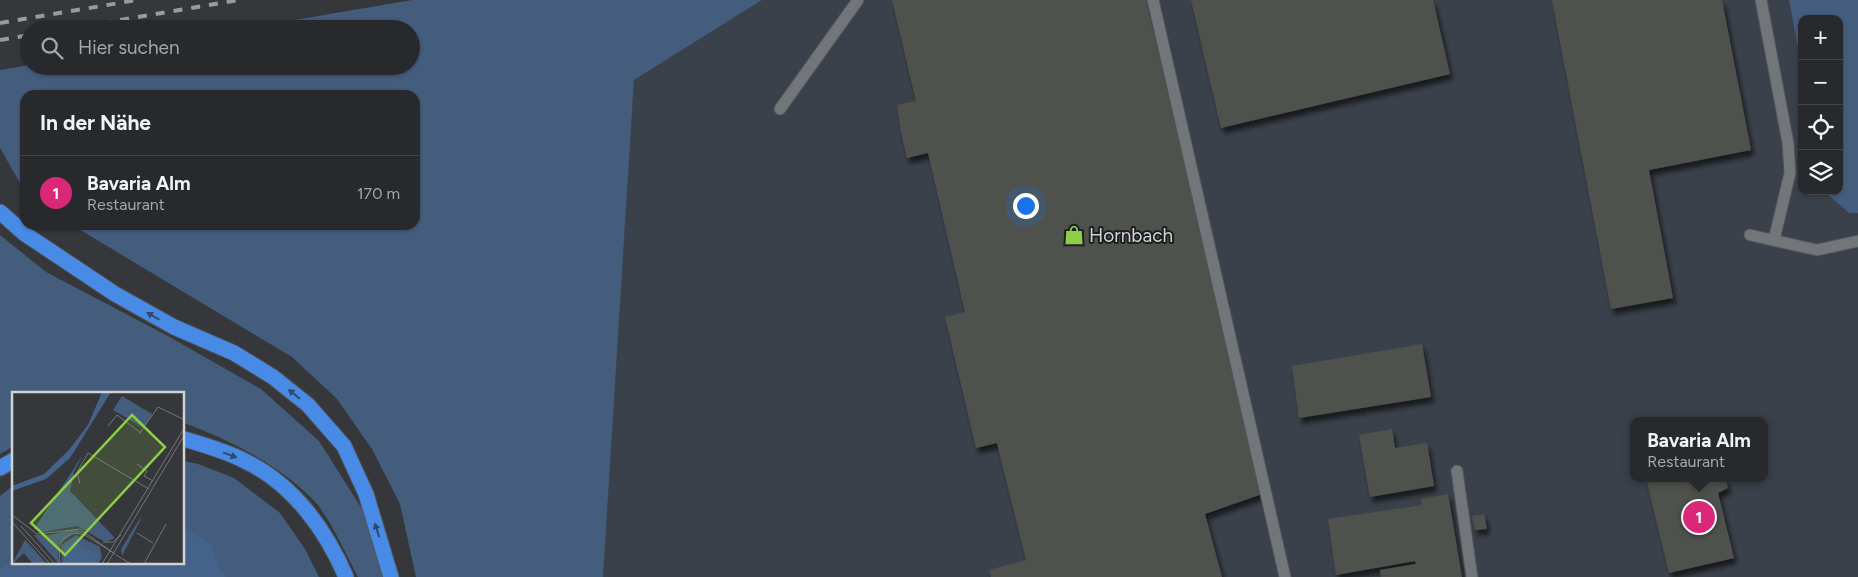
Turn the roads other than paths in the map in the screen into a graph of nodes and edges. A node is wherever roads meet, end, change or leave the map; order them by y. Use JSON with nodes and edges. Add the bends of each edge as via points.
{"nodes":[{"id":1,"x":858,"y":0,"type":"edge"},
{"id":2,"x":1153,"y":0,"type":"edge"},
{"id":3,"x":1761,"y":0,"type":"edge"},
{"id":4,"x":780,"y":109,"type":"dead end"},
{"id":5,"x":0,"y":212,"type":"edge"},
{"id":6,"x":20,"y":230,"type":"edge"},
{"id":7,"x":20,"y":230,"type":"edge"},
{"id":8,"x":1750,"y":235,"type":"dead end"},
{"id":9,"x":1774,"y":240,"type":"junction"},
{"id":10,"x":1858,"y":241,"type":"edge"},
{"id":11,"x":185,"y":439,"type":"edge"},
{"id":12,"x":12,"y":461,"type":"edge"},
{"id":13,"x":0,"y":468,"type":"edge"},
{"id":14,"x":1457,"y":471,"type":"dead end"},
{"id":15,"x":346,"y":577,"type":"edge"},
{"id":16,"x":390,"y":577,"type":"edge"},
{"id":17,"x":1284,"y":577,"type":"edge"},
{"id":18,"x":1472,"y":577,"type":"edge"}],
"edges":[{"from":1,"to":4,"type":"lane"},
{"from":2,"to":17,"type":"lane"},
{"from":3,"to":9,"type":"lane","via":[[1788,143],[1790,173]]},
{"from":7,"to":5,"type":"highway","one_way":true},
{"from":16,"to":6,"type":"highway","one_way":true,"via":[[366,494],[344,446],[308,405],[273,377],[234,353],[174,327],[107,289]]},
{"from":8,"to":9,"type":"lane"},
{"from":9,"to":10,"type":"lane","via":[[1817,250]]},
{"from":11,"to":15,"type":"highway","one_way":true,"via":[[246,461],[283,484],[317,524],[338,557]]},
{"from":12,"to":13,"type":"highway"},
{"from":14,"to":18,"type":"lane"}]}
